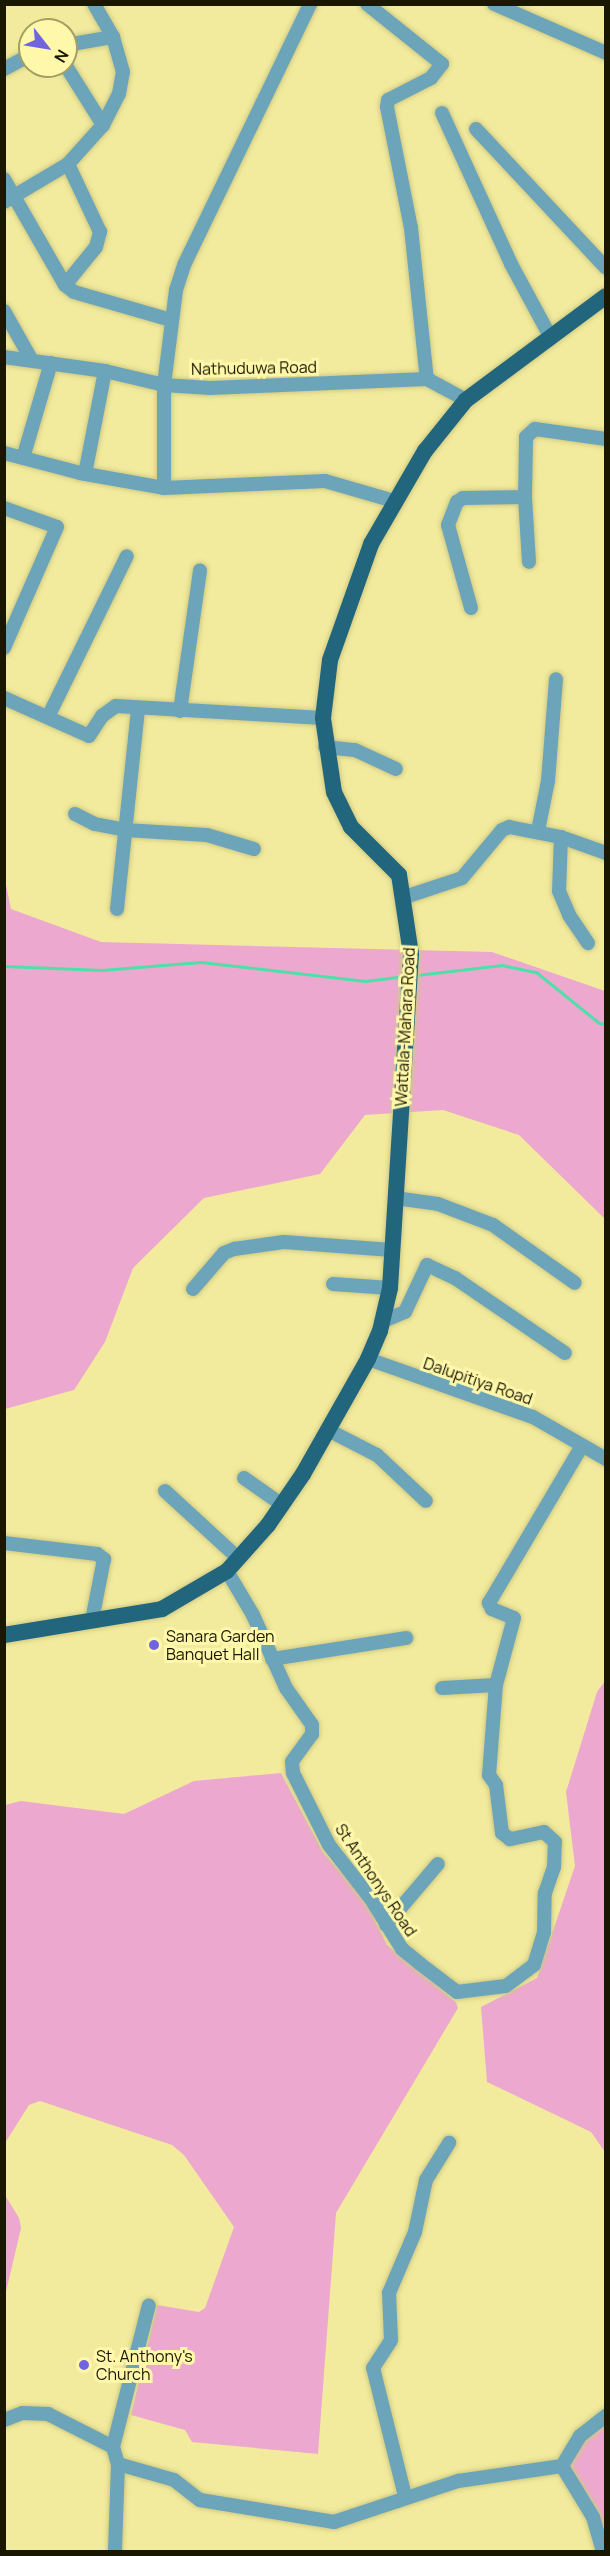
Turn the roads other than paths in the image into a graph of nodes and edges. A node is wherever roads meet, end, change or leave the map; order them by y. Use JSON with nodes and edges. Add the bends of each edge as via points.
{"nodes":[{"id":1,"x":94,"y":4,"type":"edge"},
{"id":2,"x":310,"y":4,"type":"edge"},
{"id":3,"x":367,"y":4,"type":"edge"},
{"id":4,"x":494,"y":4,"type":"edge"},
{"id":5,"x":113,"y":37,"type":"junction"},
{"id":6,"x":78,"y":43,"type":"edge"},
{"id":7,"x":606,"y":53,"type":"edge"},
{"id":8,"x":18,"y":61,"type":"edge"},
{"id":9,"x":4,"y":69,"type":"edge"},
{"id":10,"x":74,"y":78,"type":"edge"},
{"id":11,"x":442,"y":114,"type":"dead end"},
{"id":12,"x":103,"y":125,"type":"junction"},
{"id":13,"x":476,"y":129,"type":"dead end"},
{"id":14,"x":68,"y":164,"type":"junction"},
{"id":15,"x":4,"y":179,"type":"edge"},
{"id":16,"x":10,"y":199,"type":"edge"},
{"id":17,"x":606,"y":268,"type":"edge"},
{"id":18,"x":65,"y":285,"type":"junction"},
{"id":19,"x":606,"y":296,"type":"edge"},
{"id":20,"x":4,"y":311,"type":"edge"},
{"id":21,"x":171,"y":320,"type":"junction"},
{"id":22,"x":551,"y":338,"type":"junction"},
{"id":23,"x":4,"y":357,"type":"edge"},
{"id":24,"x":31,"y":359,"type":"junction"},
{"id":25,"x":51,"y":363,"type":"junction"},
{"id":26,"x":105,"y":371,"type":"junction"},
{"id":27,"x":427,"y":379,"type":"junction"},
{"id":28,"x":164,"y":384,"type":"junction"},
{"id":29,"x":466,"y":400,"type":"junction"},
{"id":30,"x":606,"y":439,"type":"edge"},
{"id":31,"x":4,"y":453,"type":"edge"},
{"id":32,"x":23,"y":458,"type":"junction"},
{"id":33,"x":85,"y":474,"type":"junction"},
{"id":34,"x":165,"y":488,"type":"junction"},
{"id":35,"x":525,"y":497,"type":"junction"},
{"id":36,"x":394,"y":501,"type":"junction"},
{"id":37,"x":4,"y":508,"type":"edge"},
{"id":38,"x":127,"y":556,"type":"dead end"},
{"id":39,"x":529,"y":562,"type":"dead end"},
{"id":40,"x":200,"y":570,"type":"dead end"},
{"id":41,"x":471,"y":608,"type":"dead end"},
{"id":42,"x":4,"y":648,"type":"edge"},
{"id":43,"x":555,"y":679,"type":"dead end"},
{"id":44,"x":4,"y":698,"type":"edge"},
{"id":45,"x":138,"y":708,"type":"junction"},
{"id":46,"x":180,"y":711,"type":"junction"},
{"id":47,"x":48,"y":717,"type":"junction"},
{"id":48,"x":323,"y":718,"type":"junction"},
{"id":49,"x":325,"y":747,"type":"junction"},
{"id":50,"x":396,"y":769,"type":"dead end"},
{"id":51,"x":75,"y":814,"type":"dead end"},
{"id":52,"x":125,"y":830,"type":"junction"},
{"id":53,"x":538,"y":831,"type":"junction"},
{"id":54,"x":561,"y":837,"type":"junction"},
{"id":55,"x":254,"y":849,"type":"dead end"},
{"id":56,"x":606,"y":853,"type":"edge"},
{"id":57,"x":405,"y":897,"type":"junction"},
{"id":58,"x":117,"y":909,"type":"dead end"},
{"id":59,"x":588,"y":942,"type":"dead end"},
{"id":60,"x":395,"y":1198,"type":"junction"},
{"id":61,"x":392,"y":1250,"type":"junction"},
{"id":62,"x":575,"y":1283,"type":"dead end"},
{"id":63,"x":333,"y":1284,"type":"dead end"},
{"id":64,"x":390,"y":1288,"type":"junction"},
{"id":65,"x":193,"y":1289,"type":"dead end"},
{"id":66,"x":381,"y":1322,"type":"junction"},
{"id":67,"x":565,"y":1353,"type":"dead end"},
{"id":68,"x":368,"y":1359,"type":"junction"},
{"id":69,"x":330,"y":1431,"type":"junction"},
{"id":70,"x":582,"y":1446,"type":"junction"},
{"id":71,"x":606,"y":1459,"type":"edge"},
{"id":72,"x":244,"y":1478,"type":"dead end"},
{"id":73,"x":165,"y":1491,"type":"dead end"},
{"id":74,"x":426,"y":1501,"type":"dead end"},
{"id":75,"x":281,"y":1504,"type":"junction"},
{"id":76,"x":4,"y":1543,"type":"edge"},
{"id":77,"x":233,"y":1565,"type":"junction"},
{"id":78,"x":92,"y":1620,"type":"junction"},
{"id":79,"x":4,"y":1635,"type":"edge"},
{"id":80,"x":406,"y":1638,"type":"dead end"},
{"id":81,"x":272,"y":1659,"type":"junction"},
{"id":82,"x":496,"y":1685,"type":"junction"},
{"id":83,"x":442,"y":1688,"type":"dead end"},
{"id":84,"x":438,"y":1864,"type":"dead end"},
{"id":85,"x":386,"y":1926,"type":"junction"},
{"id":86,"x":449,"y":2143,"type":"dead end"},
{"id":87,"x":149,"y":2305,"type":"dead end"},
{"id":88,"x":606,"y":2416,"type":"edge"},
{"id":89,"x":4,"y":2420,"type":"edge"},
{"id":90,"x":113,"y":2447,"type":"junction"},
{"id":91,"x":118,"y":2464,"type":"junction"},
{"id":92,"x":562,"y":2466,"type":"junction"},
{"id":93,"x":405,"y":2496,"type":"junction"},
{"id":94,"x":115,"y":2552,"type":"edge"},
{"id":95,"x":603,"y":2552,"type":"edge"}],
"edges":[{"from":1,"to":5,"type":"street"},
{"from":2,"to":21,"type":"street","via":[[185,263]]},
{"from":3,"to":27,"type":"street","via":[[442,64],[430,78],[388,100],[387,107],[411,228]]},
{"from":4,"to":7,"type":"street"},
{"from":5,"to":6,"type":"street"},
{"from":5,"to":12,"type":"street","via":[[123,72],[119,94]]},
{"from":8,"to":9,"type":"street"},
{"from":10,"to":12,"type":"street"},
{"from":11,"to":22,"type":"street","via":[[511,264]]},
{"from":12,"to":14,"type":"street"},
{"from":13,"to":17,"type":"street"},
{"from":14,"to":16,"type":"street"},
{"from":14,"to":18,"type":"street","via":[[100,232],[96,248]]},
{"from":15,"to":16,"type":"street"},
{"from":16,"to":18,"type":"street"},
{"from":18,"to":21,"type":"street","via":[[74,292]]},
{"from":19,"to":22,"type":"main road","name":"Wattala-Mahara Road"},
{"from":20,"to":24,"type":"street"},
{"from":21,"to":28,"type":"street"},
{"from":22,"to":29,"type":"main road","name":"Wattala-Mahara Road"},
{"from":23,"to":24,"type":"street","name":"Nathuduwa Road"},
{"from":24,"to":25,"type":"street","name":"Nathuduwa Road"},
{"from":25,"to":26,"type":"street","name":"Nathuduwa Road"},
{"from":25,"to":32,"type":"street"},
{"from":26,"to":28,"type":"street","name":"Nathuduwa Road"},
{"from":26,"to":33,"type":"street"},
{"from":27,"to":28,"type":"street","name":"Nathuduwa Road","via":[[210,388]]},
{"from":27,"to":29,"type":"street"},
{"from":28,"to":34,"type":"street"},
{"from":29,"to":36,"type":"main road","name":"Wattala-Mahara Road","via":[[425,451]]},
{"from":30,"to":35,"type":"street","via":[[535,429],[530,432]]},
{"from":31,"to":32,"type":"street"},
{"from":32,"to":33,"type":"street"},
{"from":33,"to":34,"type":"street"},
{"from":34,"to":36,"type":"street","via":[[325,481]]},
{"from":35,"to":39,"type":"street"},
{"from":35,"to":41,"type":"street","via":[[464,498],[450,516],[448,525]]},
{"from":36,"to":48,"type":"main road","name":"Wattala-Mahara Road","via":[[371,544],[330,660]]},
{"from":37,"to":42,"type":"street","via":[[57,527]]},
{"from":38,"to":47,"type":"street"},
{"from":40,"to":46,"type":"street"},
{"from":43,"to":53,"type":"street","via":[[548,781]]},
{"from":44,"to":47,"type":"street"},
{"from":45,"to":46,"type":"street"},
{"from":45,"to":47,"type":"street","via":[[116,706],[102,716],[89,736]]},
{"from":45,"to":52,"type":"street"},
{"from":46,"to":48,"type":"street"},
{"from":48,"to":49,"type":"main road","name":"Wattala-Mahara Road"},
{"from":49,"to":50,"type":"street","via":[[355,750]]},
{"from":49,"to":57,"type":"main road","name":"Wattala-Mahara Road","via":[[342,813],[360,838],[391,865]]},
{"from":51,"to":52,"type":"street"},
{"from":52,"to":55,"type":"street","via":[[207,835]]},
{"from":52,"to":58,"type":"street"},
{"from":53,"to":54,"type":"street"},
{"from":53,"to":57,"type":"street","via":[[502,830],[462,878]]},
{"from":54,"to":56,"type":"street"},
{"from":54,"to":59,"type":"street","via":[[559,891],[569,915]]},
{"from":57,"to":60,"type":"main road","name":"Wattala-Mahara Road","via":[[411,954]]},
{"from":60,"to":61,"type":"main road","name":"Wattala-Mahara Road"},
{"from":60,"to":62,"type":"street","via":[[438,1203],[493,1225]]},
{"from":61,"to":64,"type":"main road","name":"Wattala-Mahara Road"},
{"from":61,"to":65,"type":"street","via":[[284,1242],[234,1249],[224,1253]]},
{"from":63,"to":64,"type":"street"},
{"from":64,"to":66,"type":"main road","name":"Wattala-Mahara Road"},
{"from":66,"to":67,"type":"street","via":[[405,1312],[427,1265],[455,1278]]},
{"from":66,"to":68,"type":"main road","name":"Wattala-Mahara Road"},
{"from":68,"to":69,"type":"main road","name":"Wattala-Mahara Road"},
{"from":68,"to":70,"type":"street","name":"Dalupitiya Road","via":[[533,1417]]},
{"from":69,"to":74,"type":"street","via":[[377,1455]]},
{"from":69,"to":75,"type":"main road","name":"Wattala-Mahara Road"},
{"from":70,"to":71,"type":"street","name":"Dalupitiya Road"},
{"from":70,"to":82,"type":"street","via":[[489,1603],[492,1609],[514,1618]]},
{"from":72,"to":75,"type":"street"},
{"from":73,"to":77,"type":"street","name":"St Anthonys Road"},
{"from":75,"to":77,"type":"main road","name":"Wattala-Mahara Road"},
{"from":76,"to":78,"type":"street","via":[[97,1554],[104,1559]]},
{"from":77,"to":78,"type":"main road","name":"Wattala-Mahara Road","via":[[162,1609]]},
{"from":77,"to":81,"type":"street","name":"St Anthonys Road"},
{"from":78,"to":79,"type":"main road","name":"Wattala-Mahara Road"},
{"from":80,"to":81,"type":"street"},
{"from":81,"to":85,"type":"street","name":"St Anthonys Road","via":[[312,1725],[312,1734],[292,1762],[293,1773],[330,1845],[371,1899]]},
{"from":82,"to":83,"type":"street"},
{"from":82,"to":85,"type":"street","name":"St Anthonys Road","via":[[489,1775],[495,1785],[502,1833],[510,1839],[544,1832],[555,1842],[554,1867],[545,1893],[544,1932],[534,1965],[506,1986],[457,1992],[402,1949]]},
{"from":84,"to":85,"type":"street"},
{"from":86,"to":93,"type":"street","via":[[426,2180],[414,2232],[389,2293],[391,2340],[373,2368]]},
{"from":87,"to":90,"type":"street"},
{"from":88,"to":92,"type":"street","via":[[580,2436]]},
{"from":89,"to":90,"type":"street","via":[[22,2413],[48,2414]]},
{"from":90,"to":91,"type":"street"},
{"from":91,"to":93,"type":"street","via":[[174,2480],[200,2500],[334,2522]]},
{"from":91,"to":94,"type":"street"},
{"from":92,"to":93,"type":"street","via":[[458,2481]]},
{"from":92,"to":95,"type":"street","via":[[593,2517]]}]}
